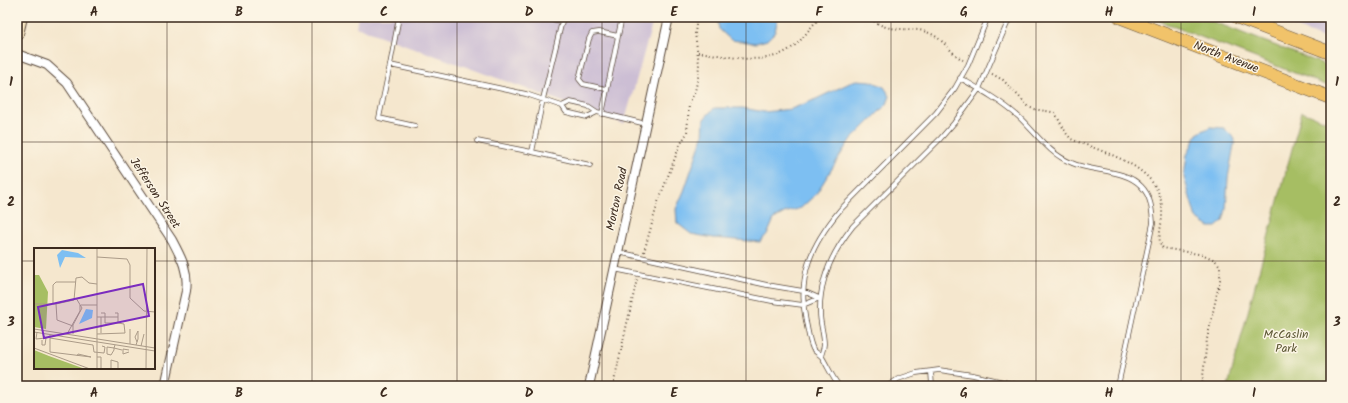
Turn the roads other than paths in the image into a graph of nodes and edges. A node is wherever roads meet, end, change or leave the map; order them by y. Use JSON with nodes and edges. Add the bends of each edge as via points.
{"nodes":[{"id":1,"x":21,"y":17,"type":"edge"},
{"id":2,"x":399,"y":17,"type":"edge"},
{"id":3,"x":542,"y":17,"type":"edge"},
{"id":4,"x":622,"y":17,"type":"edge"},
{"id":5,"x":670,"y":17,"type":"edge"},
{"id":6,"x":988,"y":17,"type":"edge"},
{"id":7,"x":1010,"y":17,"type":"edge"},
{"id":8,"x":1120,"y":17,"type":"edge"},
{"id":9,"x":1238,"y":17,"type":"edge"},
{"id":10,"x":1267,"y":22,"type":"edge"},
{"id":11,"x":17,"y":34,"type":"edge"},
{"id":12,"x":618,"y":36,"type":"junction"},
{"id":13,"x":1331,"y":53,"type":"edge"},
{"id":14,"x":17,"y":54,"type":"edge"},
{"id":15,"x":390,"y":65,"type":"junction"},
{"id":16,"x":960,"y":78,"type":"junction"},
{"id":17,"x":606,"y":89,"type":"junction"},
{"id":18,"x":979,"y":89,"type":"junction"},
{"id":19,"x":1331,"y":98,"type":"edge"},
{"id":20,"x":543,"y":99,"type":"junction"},
{"id":21,"x":562,"y":106,"type":"junction"},
{"id":22,"x":596,"y":112,"type":"junction"},
{"id":23,"x":602,"y":114,"type":"junction"},
{"id":24,"x":646,"y":124,"type":"junction"},
{"id":25,"x":415,"y":126,"type":"dead end"},
{"id":26,"x":476,"y":141,"type":"dead end"},
{"id":27,"x":532,"y":152,"type":"junction"},
{"id":28,"x":590,"y":165,"type":"dead end"},
{"id":29,"x":618,"y":252,"type":"junction"},
{"id":30,"x":614,"y":269,"type":"junction"},
{"id":31,"x":803,"y":291,"type":"junction"},
{"id":32,"x":820,"y":298,"type":"junction"},
{"id":33,"x":803,"y":305,"type":"junction"},
{"id":34,"x":821,"y":356,"type":"junction"},
{"id":35,"x":930,"y":371,"type":"junction"},
{"id":36,"x":165,"y":386,"type":"edge"},
{"id":37,"x":589,"y":386,"type":"edge"},
{"id":38,"x":838,"y":386,"type":"edge"},
{"id":39,"x":888,"y":386,"type":"edge"},
{"id":40,"x":932,"y":386,"type":"edge"},
{"id":41,"x":1021,"y":386,"type":"edge"},
{"id":42,"x":1118,"y":386,"type":"edge"}],
"edges":[{"from":1,"to":11,"type":"main road"},
{"from":2,"to":15,"type":"lane"},
{"from":3,"to":20,"type":"lane","via":[[562,21]]},
{"from":4,"to":12,"type":"lane"},
{"from":5,"to":24,"type":"street","name":"Morton Road"},
{"from":6,"to":16,"type":"lane"},
{"from":7,"to":18,"type":"lane"},
{"from":8,"to":19,"type":"main road","name":"North Avenue"},
{"from":9,"to":10,"type":"main road"},
{"from":10,"to":13,"type":"main road"},
{"from":12,"to":17,"type":"lane"},
{"from":12,"to":17,"type":"lane","via":[[592,33],[579,79],[583,84]]},
{"from":14,"to":36,"type":"street","name":"Jefferson Street","via":[[47,65],[67,82],[172,240],[184,263],[187,285]]},
{"from":15,"to":20,"type":"lane"},
{"from":15,"to":25,"type":"lane","via":[[379,118]]},
{"from":16,"to":18,"type":"lane"},
{"from":16,"to":31,"type":"lane","via":[[936,113],[827,226],[816,244],[806,270]]},
{"from":17,"to":23,"type":"lane"},
{"from":18,"to":32,"type":"lane","via":[[940,139],[841,241],[830,265]]},
{"from":18,"to":42,"type":"lane","via":[[999,100],[1058,156],[1072,164],[1126,176],[1140,184],[1149,196],[1153,222]]},
{"from":20,"to":21,"type":"lane"},
{"from":20,"to":27,"type":"lane"},
{"from":21,"to":22,"type":"lane","via":[[570,102],[588,106]]},
{"from":21,"to":22,"type":"lane","via":[[566,112],[587,117]]},
{"from":22,"to":23,"type":"lane"},
{"from":23,"to":24,"type":"lane"},
{"from":24,"to":29,"type":"street","name":"Morton Road"},
{"from":26,"to":27,"type":"lane"},
{"from":27,"to":28,"type":"lane"},
{"from":29,"to":30,"type":"street","name":"Morton Road"},
{"from":29,"to":31,"type":"lane"},
{"from":30,"to":33,"type":"lane"},
{"from":30,"to":37,"type":"street","name":"Morton Road"},
{"from":31,"to":32,"type":"lane"},
{"from":31,"to":33,"type":"lane"},
{"from":32,"to":33,"type":"lane"},
{"from":32,"to":34,"type":"lane","via":[[824,344]]},
{"from":33,"to":34,"type":"lane","via":[[813,349]]},
{"from":34,"to":38,"type":"lane"},
{"from":35,"to":39,"type":"lane","via":[[898,379]]},
{"from":35,"to":40,"type":"lane"},
{"from":35,"to":41,"type":"lane","via":[[972,375]]}]}
